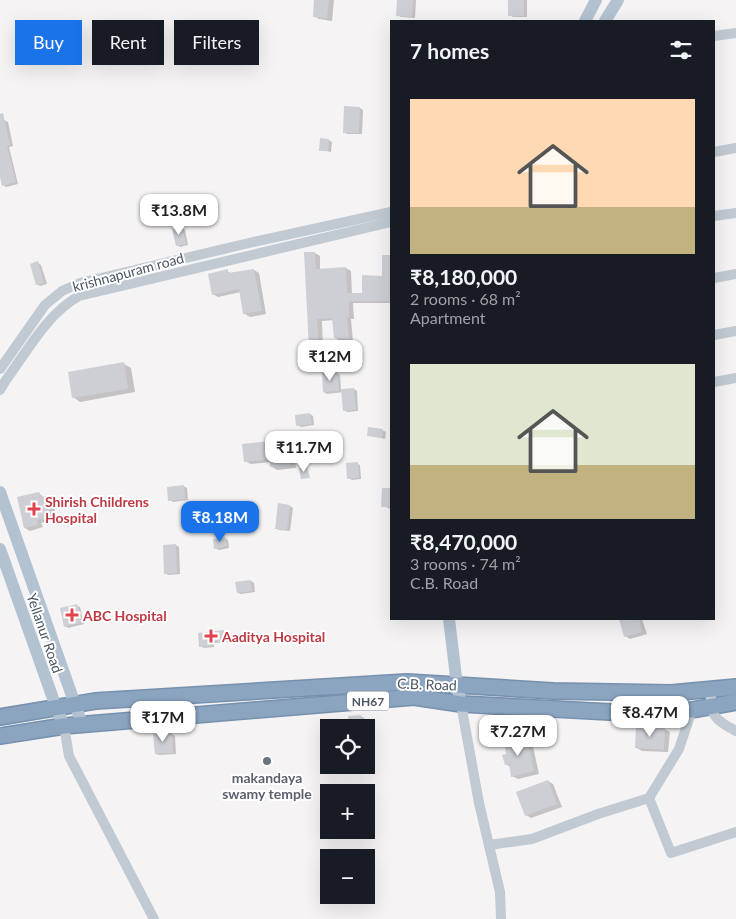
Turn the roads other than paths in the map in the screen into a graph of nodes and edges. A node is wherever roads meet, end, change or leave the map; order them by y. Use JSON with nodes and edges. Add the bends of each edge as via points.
{"nodes":[{"id":1,"x":596,"y":0,"type":"edge"},
{"id":2,"x":618,"y":0,"type":"edge"},
{"id":3,"x":586,"y":20,"type":"edge"},
{"id":4,"x":606,"y":20,"type":"edge"},
{"id":5,"x":736,"y":33,"type":"edge"},
{"id":6,"x":715,"y":36,"type":"edge"},
{"id":7,"x":736,"y":148,"type":"edge"},
{"id":8,"x":715,"y":152,"type":"edge"},
{"id":9,"x":390,"y":212,"type":"edge"},
{"id":10,"x":736,"y":212,"type":"edge"},
{"id":11,"x":715,"y":216,"type":"edge"},
{"id":12,"x":390,"y":222,"type":"edge"},
{"id":13,"x":736,"y":274,"type":"edge"},
{"id":14,"x":715,"y":278,"type":"edge"},
{"id":15,"x":736,"y":331,"type":"edge"},
{"id":16,"x":715,"y":334,"type":"edge"},
{"id":17,"x":0,"y":369,"type":"edge"},
{"id":18,"x":736,"y":378,"type":"edge"},
{"id":19,"x":715,"y":382,"type":"edge"},
{"id":20,"x":0,"y":390,"type":"edge"},
{"id":21,"x":0,"y":492,"type":"edge"},
{"id":22,"x":0,"y":550,"type":"edge"},
{"id":23,"x":449,"y":620,"type":"edge"},
{"id":24,"x":457,"y":685,"type":"junction"},
{"id":25,"x":736,"y":687,"type":"edge"},
{"id":26,"x":711,"y":690,"type":"junction"},
{"id":27,"x":736,"y":702,"type":"edge"},
{"id":28,"x":75,"y":704,"type":"junction"},
{"id":29,"x":461,"y":704,"type":"junction"},
{"id":30,"x":56,"y":707,"type":"junction"},
{"id":31,"x":710,"y":707,"type":"junction"},
{"id":32,"x":692,"y":710,"type":"junction"},
{"id":33,"x":0,"y":717,"type":"edge"},
{"id":34,"x":82,"y":724,"type":"junction"},
{"id":35,"x":64,"y":726,"type":"junction"},
{"id":36,"x":736,"y":731,"type":"edge"},
{"id":37,"x":0,"y":736,"type":"edge"},
{"id":38,"x":649,"y":798,"type":"junction"},
{"id":39,"x":736,"y":832,"type":"edge"},
{"id":40,"x":489,"y":845,"type":"junction"},
{"id":41,"x":154,"y":919,"type":"edge"},
{"id":42,"x":501,"y":919,"type":"edge"}],
"edges":[{"from":1,"to":3,"type":"main road"},
{"from":2,"to":4,"type":"main road"},
{"from":5,"to":6,"type":"street"},
{"from":7,"to":8,"type":"street"},
{"from":9,"to":17,"type":"street","name":"krishnapuram road","via":[[80,283],[62,291],[45,305]]},
{"from":10,"to":11,"type":"street"},
{"from":12,"to":20,"type":"street","name":"krishnapuram road","via":[[79,296],[55,314]]},
{"from":13,"to":14,"type":"street"},
{"from":15,"to":16,"type":"street"},
{"from":18,"to":19,"type":"street"},
{"from":21,"to":28,"type":"main road"},
{"from":22,"to":30,"type":"main road","name":"Yellanur Road"},
{"from":23,"to":24,"type":"main road"},
{"from":24,"to":26,"type":"highway","name":"C.B. Road","number":"NH67","via":[[671,693]]},
{"from":24,"to":28,"type":"highway","name":"C.B. Road","number":"NH67","via":[[407,682]]},
{"from":24,"to":29,"type":"main road"},
{"from":25,"to":26,"type":"highway","name":"C.B. Road","number":"NH67"},
{"from":26,"to":31,"type":"street"},
{"from":27,"to":31,"type":"highway","number":"NH67"},
{"from":28,"to":30,"type":"highway","name":"C.B. Road","number":"NH67"},
{"from":28,"to":34,"type":"main road"},
{"from":29,"to":32,"type":"highway","number":"NH67","via":[[610,712]]},
{"from":29,"to":34,"type":"highway","number":"NH67","via":[[414,697]]},
{"from":29,"to":40,"type":"street"},
{"from":30,"to":33,"type":"highway","name":"C.B. Road","number":"NH67"},
{"from":30,"to":35,"type":"main road","name":"Yellanur Road"},
{"from":31,"to":32,"type":"highway","number":"NH67"},
{"from":31,"to":36,"type":"street","via":[[718,722]]},
{"from":32,"to":38,"type":"street","via":[[679,749]]},
{"from":34,"to":35,"type":"highway","number":"NH67"},
{"from":35,"to":37,"type":"highway","number":"NH67"},
{"from":35,"to":41,"type":"street","via":[[69,756]]},
{"from":38,"to":39,"type":"street","via":[[670,853]]},
{"from":38,"to":40,"type":"street","via":[[532,839]]},
{"from":40,"to":42,"type":"street","via":[[500,892]]}]}
